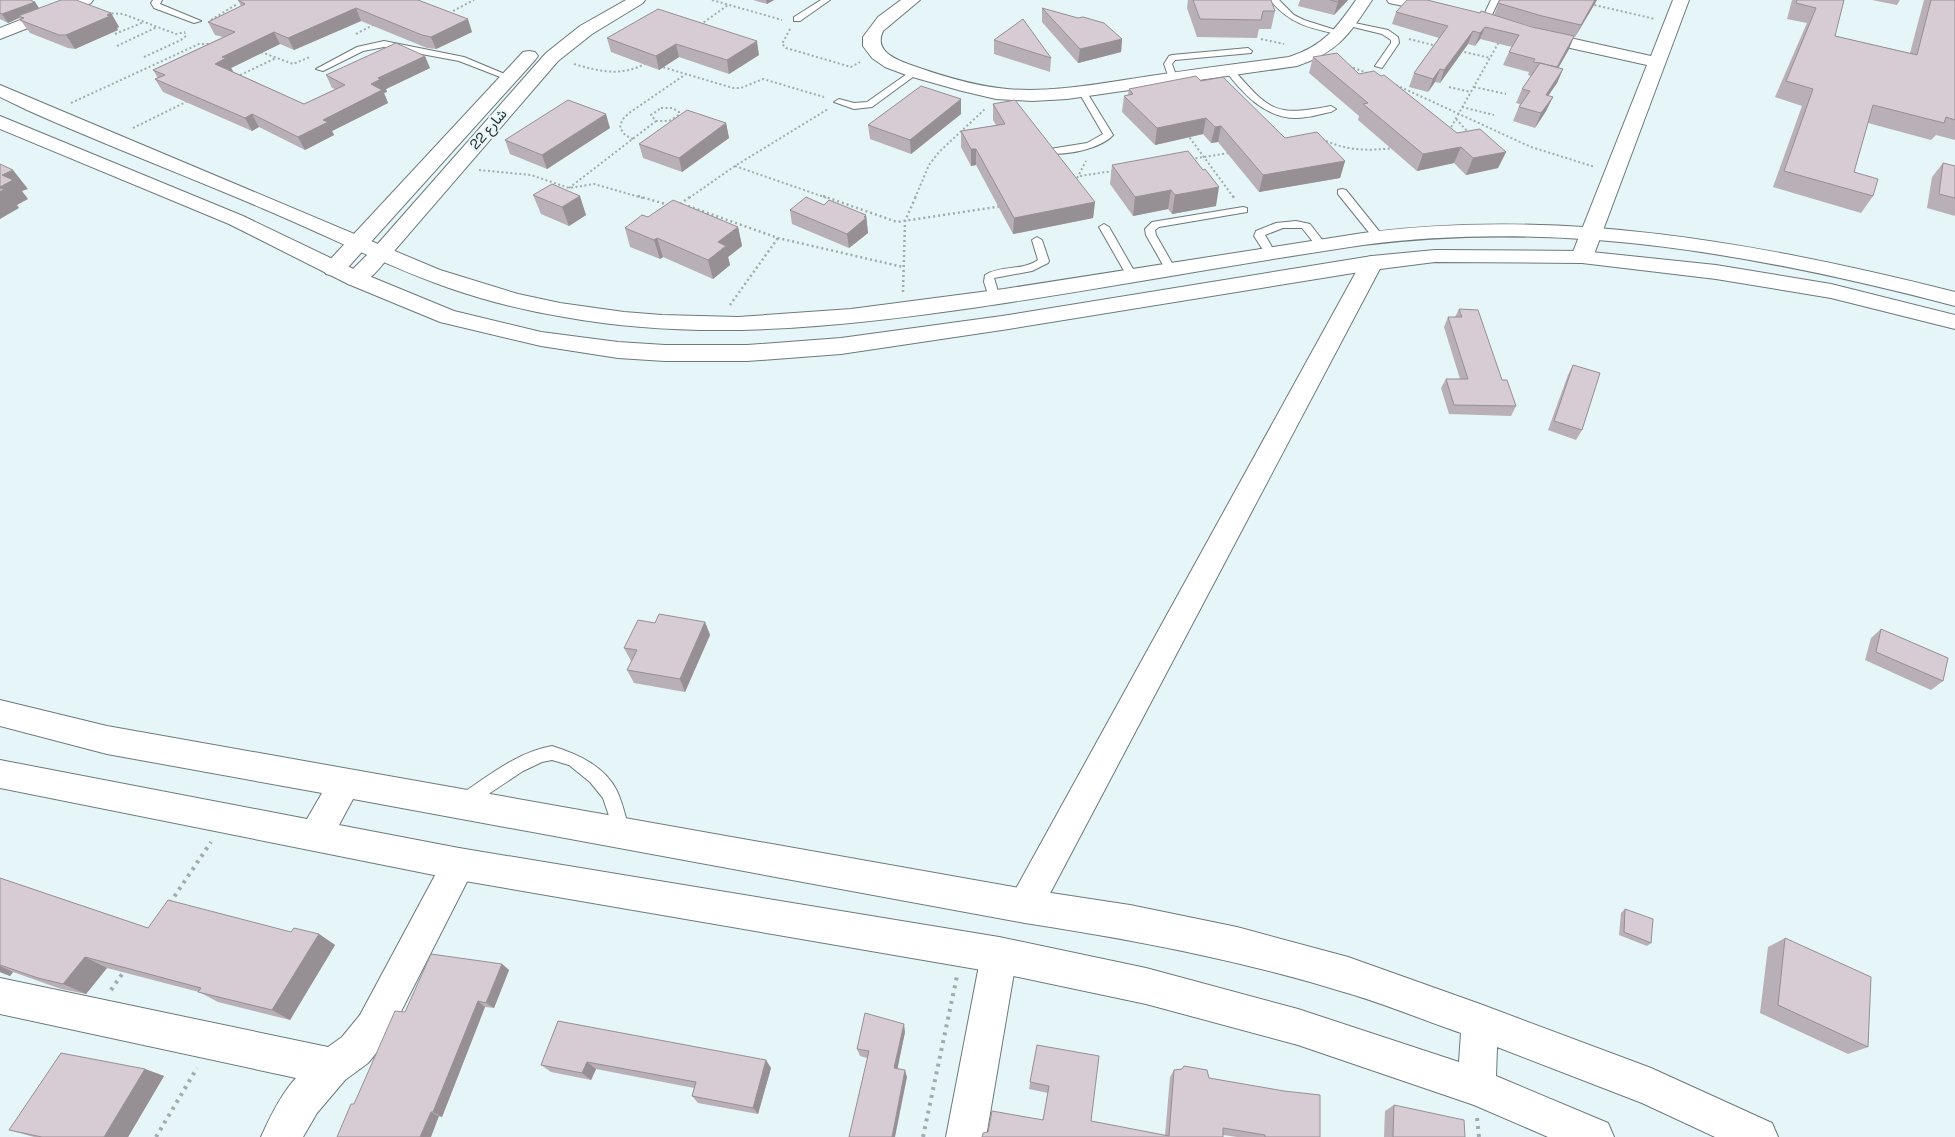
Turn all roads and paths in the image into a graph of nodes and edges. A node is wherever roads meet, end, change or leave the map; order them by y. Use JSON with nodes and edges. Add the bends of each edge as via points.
{"nodes":[{"id":1,"x":50,"y":0,"type":"edge"},
{"id":2,"x":85,"y":0,"type":"edge"},
{"id":3,"x":158,"y":0,"type":"edge"},
{"id":4,"x":474,"y":0,"type":"edge"},
{"id":5,"x":611,"y":0,"type":"edge"},
{"id":6,"x":637,"y":0,"type":"edge"},
{"id":7,"x":712,"y":0,"type":"edge"},
{"id":8,"x":826,"y":0,"type":"edge"},
{"id":9,"x":887,"y":0,"type":"edge"},
{"id":10,"x":1274,"y":0,"type":"edge"},
{"id":11,"x":1364,"y":0,"type":"edge"},
{"id":12,"x":1395,"y":0,"type":"edge"},
{"id":13,"x":1495,"y":0,"type":"edge"},
{"id":14,"x":1681,"y":0,"type":"edge"},
{"id":15,"x":909,"y":2,"type":"edge"},
{"id":16,"x":1582,"y":2,"type":"edge"},
{"id":17,"x":728,"y":5,"type":"junction"},
{"id":18,"x":66,"y":8,"type":"junction"},
{"id":19,"x":453,"y":11,"type":"edge"},
{"id":20,"x":1456,"y":12,"type":"edge"},
{"id":21,"x":1480,"y":17,"type":"joint"},
{"id":22,"x":797,"y":19,"type":"junction"},
{"id":23,"x":196,"y":21,"type":"dead end"},
{"id":24,"x":144,"y":22,"type":"dead end"},
{"id":25,"x":379,"y":22,"type":"edge"},
{"id":26,"x":1672,"y":23,"type":"junction"},
{"id":27,"x":158,"y":27,"type":"dead end"},
{"id":28,"x":696,"y":28,"type":"edge"},
{"id":29,"x":1344,"y":28,"type":"junction"},
{"id":30,"x":1514,"y":29,"type":"junction"},
{"id":31,"x":184,"y":32,"type":"dead end"},
{"id":32,"x":0,"y":34,"type":"edge"},
{"id":33,"x":115,"y":34,"type":"dead end"},
{"id":34,"x":354,"y":35,"type":"dead end"},
{"id":35,"x":1392,"y":35,"type":"junction"},
{"id":36,"x":1261,"y":39,"type":"edge"},
{"id":37,"x":117,"y":46,"type":"dead end"},
{"id":38,"x":218,"y":47,"type":"edge"},
{"id":39,"x":269,"y":48,"type":"edge"},
{"id":40,"x":1446,"y":48,"type":"edge"},
{"id":41,"x":1454,"y":50,"type":"edge"},
{"id":42,"x":875,"y":51,"type":"junction"},
{"id":43,"x":1248,"y":51,"type":"dead end"},
{"id":44,"x":261,"y":52,"type":"junction"},
{"id":45,"x":1318,"y":53,"type":"junction"},
{"id":46,"x":255,"y":54,"type":"edge"},
{"id":47,"x":144,"y":57,"type":"dead end"},
{"id":48,"x":311,"y":57,"type":"dead end"},
{"id":49,"x":552,"y":57,"type":"junction"},
{"id":50,"x":276,"y":58,"type":"junction"},
{"id":51,"x":1490,"y":58,"type":"junction"},
{"id":52,"x":648,"y":62,"type":"edge"},
{"id":53,"x":1657,"y":62,"type":"junction"},
{"id":54,"x":658,"y":65,"type":"edge"},
{"id":55,"x":1379,"y":66,"type":"dead end"},
{"id":56,"x":320,"y":69,"type":"dead end"},
{"id":57,"x":1229,"y":70,"type":"junction"},
{"id":58,"x":914,"y":72,"type":"junction"},
{"id":59,"x":686,"y":74,"type":"junction"},
{"id":60,"x":1371,"y":75,"type":"edge"},
{"id":61,"x":508,"y":77,"type":"junction"},
{"id":62,"x":1173,"y":78,"type":"junction"},
{"id":63,"x":232,"y":79,"type":"edge"},
{"id":64,"x":1389,"y":83,"type":"edge"},
{"id":65,"x":1449,"y":87,"type":"dead end"},
{"id":66,"x":1474,"y":87,"type":"junction"},
{"id":67,"x":0,"y":90,"type":"edge"},
{"id":68,"x":1082,"y":91,"type":"junction"},
{"id":69,"x":1471,"y":92,"type":"junction"},
{"id":70,"x":1001,"y":94,"type":"junction"},
{"id":71,"x":1506,"y":94,"type":"dead end"},
{"id":72,"x":188,"y":101,"type":"edge"},
{"id":73,"x":839,"y":102,"type":"junction"},
{"id":74,"x":1462,"y":107,"type":"junction"},
{"id":75,"x":1331,"y":109,"type":"dead end"},
{"id":76,"x":1459,"y":112,"type":"junction"},
{"id":77,"x":48,"y":113,"type":"junction"},
{"id":78,"x":1494,"y":115,"type":"dead end"},
{"id":79,"x":1456,"y":119,"type":"junction"},
{"id":80,"x":656,"y":121,"type":"junction"},
{"id":81,"x":3,"y":125,"type":"edge"},
{"id":82,"x":1181,"y":127,"type":"edge"},
{"id":83,"x":1447,"y":135,"type":"edge"},
{"id":84,"x":1318,"y":137,"type":"edge"},
{"id":85,"x":1474,"y":138,"type":"edge"},
{"id":86,"x":110,"y":139,"type":"junction"},
{"id":87,"x":633,"y":139,"type":"junction"},
{"id":88,"x":1094,"y":144,"type":"junction"},
{"id":89,"x":1402,"y":146,"type":"edge"},
{"id":90,"x":1053,"y":151,"type":"edge"},
{"id":91,"x":1232,"y":152,"type":"edge"},
{"id":92,"x":1204,"y":157,"type":"junction"},
{"id":93,"x":1185,"y":160,"type":"edge"},
{"id":94,"x":735,"y":166,"type":"junction"},
{"id":95,"x":454,"y":168,"type":"junction"},
{"id":96,"x":1118,"y":171,"type":"edge"},
{"id":97,"x":1615,"y":173,"type":"junction"},
{"id":98,"x":1079,"y":176,"type":"junction"},
{"id":99,"x":1074,"y":183,"type":"edge"},
{"id":100,"x":569,"y":188,"type":"junction"},
{"id":101,"x":1342,"y":192,"type":"dead end"},
{"id":102,"x":680,"y":204,"type":"junction"},
{"id":103,"x":1008,"y":205,"type":"edge"},
{"id":104,"x":1243,"y":210,"type":"joint"},
{"id":105,"x":905,"y":222,"type":"junction"},
{"id":106,"x":1104,"y":227,"type":"dead end"},
{"id":107,"x":1592,"y":232,"type":"junction"},
{"id":108,"x":778,"y":238,"type":"junction"},
{"id":109,"x":1037,"y":240,"type":"dead end"},
{"id":110,"x":359,"y":242,"type":"junction"},
{"id":111,"x":1376,"y":250,"type":"junction"},
{"id":112,"x":382,"y":252,"type":"junction"},
{"id":113,"x":1582,"y":257,"type":"junction"},
{"id":114,"x":1772,"y":257,"type":"junction"},
{"id":115,"x":903,"y":267,"type":"junction"},
{"id":116,"x":334,"y":269,"type":"junction"},
{"id":117,"x":1171,"y":270,"type":"junction"},
{"id":118,"x":1132,"y":276,"type":"junction"},
{"id":119,"x":356,"y":279,"type":"junction"},
{"id":120,"x":1777,"y":282,"type":"junction"},
{"id":121,"x":994,"y":298,"type":"junction"},
{"id":122,"x":1955,"y":299,"type":"edge"},
{"id":123,"x":902,"y":310,"type":"junction"},
{"id":124,"x":1955,"y":322,"type":"edge"},
{"id":125,"x":716,"y":324,"type":"junction"},
{"id":126,"x":0,"y":713,"type":"edge"},
{"id":127,"x":0,"y":774,"type":"edge"},
{"id":128,"x":345,"y":783,"type":"junction"},
{"id":129,"x":461,"y":804,"type":"junction"},
{"id":130,"x":227,"y":818,"type":"junction"},
{"id":131,"x":622,"y":833,"type":"junction"},
{"id":132,"x":316,"y":835,"type":"junction"},
{"id":133,"x":459,"y":864,"type":"junction"},
{"id":134,"x":1025,"y":906,"type":"junction"},
{"id":135,"x":166,"y":909,"type":"edge"},
{"id":136,"x":962,"y":949,"type":"junction"},
{"id":137,"x":999,"y":955,"type":"junction"},
{"id":138,"x":127,"y":966,"type":"edge"},
{"id":139,"x":0,"y":996,"type":"edge"},
{"id":140,"x":94,"y":1016,"type":"junction"},
{"id":141,"x":1480,"y":1022,"type":"junction"},
{"id":142,"x":212,"y":1041,"type":"junction"},
{"id":143,"x":332,"y":1067,"type":"junction"},
{"id":144,"x":1476,"y":1087,"type":"junction"},
{"id":145,"x":156,"y":1137,"type":"edge"},
{"id":146,"x":282,"y":1137,"type":"edge"},
{"id":147,"x":923,"y":1137,"type":"edge"},
{"id":148,"x":966,"y":1137,"type":"edge"},
{"id":149,"x":1594,"y":1137,"type":"edge"},
{"id":150,"x":1758,"y":1137,"type":"edge"}],
"edges":[{"from":1,"to":18,"type":"street"},
{"from":2,"to":18,"type":"street"},
{"from":3,"to":23,"type":"lane","via":[[155,2],[157,6]]},
{"from":4,"to":19,"type":"path"},
{"from":5,"to":61,"type":"street","name":"شارع 22","via":[[549,39]]},
{"from":6,"to":49,"type":"street","name":"شارع 22","via":[[586,30]]},
{"from":7,"to":17,"type":"path"},
{"from":8,"to":22,"type":"lane"},
{"from":9,"to":15,"type":"street"},
{"from":10,"to":29,"type":"lane","via":[[1301,22]]},
{"from":11,"to":29,"type":"street"},
{"from":12,"to":20,"type":"street"},
{"from":13,"to":21,"type":"lane"},
{"from":14,"to":26,"type":"street"},
{"from":15,"to":42,"type":"street","via":[[875,28],[871,35]]},
{"from":16,"to":26,"type":"path"},
{"from":17,"to":22,"type":"path","via":[[786,21]]},
{"from":17,"to":28,"type":"path"},
{"from":18,"to":32,"type":"street"},
{"from":21,"to":30,"type":"street"},
{"from":22,"to":42,"type":"path","via":[[782,44],[792,50],[851,67]]},
{"from":24,"to":33,"type":"path"},
{"from":25,"to":34,"type":"path"},
{"from":26,"to":53,"type":"street"},
{"from":27,"to":37,"type":"path"},
{"from":29,"to":35,"type":"lane"},
{"from":29,"to":45,"type":"street"},
{"from":30,"to":51,"type":"path"},
{"from":30,"to":53,"type":"street"},
{"from":31,"to":47,"type":"path","via":[[186,36],[181,40]]},
{"from":35,"to":40,"type":"path"},
{"from":35,"to":55,"type":"lane","via":[[1395,43]]},
{"from":36,"to":45,"type":"path"},
{"from":38,"to":77,"type":"path","via":[[199,44]]},
{"from":39,"to":44,"type":"path"},
{"from":41,"to":51,"type":"path"},
{"from":42,"to":58,"type":"street","via":[[884,59]]},
{"from":43,"to":62,"type":"lane","via":[[1172,58],[1168,64]]},
{"from":44,"to":46,"type":"path"},
{"from":44,"to":50,"type":"path"},
{"from":45,"to":57,"type":"street","via":[[1291,62]]},
{"from":45,"to":60,"type":"path"},
{"from":48,"to":50,"type":"path","via":[[293,64]]},
{"from":49,"to":52,"type":"path","via":[[616,74],[639,69]]},
{"from":49,"to":95,"type":"street","name":"شارع 22"},
{"from":50,"to":63,"type":"path"},
{"from":51,"to":66,"type":"path"},
{"from":53,"to":97,"type":"street"},
{"from":54,"to":59,"type":"path"},
{"from":56,"to":61,"type":"lane","via":[[360,49],[390,45],[461,59]]},
{"from":57,"to":62,"type":"street"},
{"from":57,"to":75,"type":"lane","via":[[1271,111],[1294,116]]},
{"from":58,"to":70,"type":"street"},
{"from":58,"to":73,"type":"lane","via":[[869,105]]},
{"from":59,"to":73,"type":"path","via":[[737,89],[757,80],[768,80]]},
{"from":59,"to":87,"type":"path","via":[[622,120],[620,128],[624,135]]},
{"from":61,"to":110,"type":"street","name":"شارع 22"},
{"from":62,"to":68,"type":"street"},
{"from":64,"to":76,"type":"path"},
{"from":65,"to":69,"type":"path"},
{"from":66,"to":69,"type":"path"},
{"from":66,"to":71,"type":"path"},
{"from":67,"to":77,"type":"street"},
{"from":68,"to":70,"type":"street","via":[[1039,96]]},
{"from":68,"to":88,"type":"lane","via":[[1108,135]]},
{"from":69,"to":74,"type":"path"},
{"from":70,"to":105,"type":"path","via":[[934,158]]},
{"from":72,"to":86,"type":"path"},
{"from":73,"to":94,"type":"path"},
{"from":74,"to":76,"type":"path"},
{"from":74,"to":78,"type":"path"},
{"from":76,"to":79,"type":"path"},
{"from":76,"to":97,"type":"path","via":[[1532,147]]},
{"from":77,"to":86,"type":"street"},
{"from":79,"to":83,"type":"path"},
{"from":79,"to":85,"type":"path"},
{"from":80,"to":80,"type":"path","via":[[670,121],[680,112],[672,107],[658,109],[651,115]]},
{"from":80,"to":87,"type":"path"},
{"from":81,"to":116,"type":"street","via":[[236,220]]},
{"from":82,"to":92,"type":"path"},
{"from":84,"to":89,"type":"path","via":[[1340,147],[1366,151]]},
{"from":86,"to":110,"type":"street"},
{"from":87,"to":100,"type":"path"},
{"from":88,"to":90,"type":"lane"},
{"from":88,"to":98,"type":"path"},
{"from":91,"to":92,"type":"path"},
{"from":92,"to":93,"type":"path"},
{"from":92,"to":104,"type":"path"},
{"from":94,"to":102,"type":"path"},
{"from":94,"to":105,"type":"path","via":[[888,220]]},
{"from":95,"to":100,"type":"path","via":[[522,174]]},
{"from":95,"to":112,"type":"street","name":"شارع 22"},
{"from":96,"to":98,"type":"path"},
{"from":97,"to":107,"type":"street"},
{"from":98,"to":99,"type":"path"},
{"from":100,"to":102,"type":"path","via":[[594,184],[666,205]]},
{"from":101,"to":111,"type":"lane"},
{"from":102,"to":108,"type":"path"},
{"from":103,"to":105,"type":"path"},
{"from":104,"to":117,"type":"lane","via":[[1156,224],[1150,229],[1150,235]]},
{"from":105,"to":115,"type":"path"},
{"from":106,"to":118,"type":"lane"},
{"from":107,"to":111,"type":"street","via":[[1472,230]]},
{"from":107,"to":113,"type":"street"},
{"from":107,"to":114,"type":"street"},
{"from":108,"to":115,"type":"path"},
{"from":108,"to":125,"type":"path"},
{"from":109,"to":121,"type":"lane","via":[[1044,261],[1041,265],[989,277]]},
{"from":110,"to":112,"type":"street"},
{"from":110,"to":116,"type":"street","name":"شارع 22"},
{"from":111,"to":113,"type":"street","via":[[1435,256]]},
{"from":111,"to":117,"type":"street","via":[[1322,246]]},
{"from":111,"to":119,"type":"street","via":[[983,326],[841,346],[746,353],[618,350],[541,339],[448,317]]},
{"from":111,"to":134,"type":"street"},
{"from":112,"to":119,"type":"street","name":"شارع 22"},
{"from":112,"to":125,"type":"street","via":[[454,282],[564,311],[626,320]]},
{"from":113,"to":120,"type":"street"},
{"from":114,"to":120,"type":"street"},
{"from":114,"to":122,"type":"street"},
{"from":115,"to":123,"type":"path"},
{"from":116,"to":119,"type":"street"},
{"from":117,"to":118,"type":"street"},
{"from":118,"to":121,"type":"street"},
{"from":120,"to":124,"type":"street","via":[[1897,306]]},
{"from":121,"to":123,"type":"street"},
{"from":123,"to":125,"type":"street","via":[[837,318]]},
{"from":126,"to":128,"type":"street","via":[[107,740]]},
{"from":127,"to":130,"type":"street"},
{"from":128,"to":129,"type":"street"},
{"from":128,"to":132,"type":"street"},
{"from":129,"to":131,"type":"street"},
{"from":129,"to":131,"type":"lane","via":[[517,766],[552,753],[574,760],[596,777],[610,794]]},
{"from":130,"to":132,"type":"street"},
{"from":130,"to":135,"type":"path"},
{"from":131,"to":134,"type":"street"},
{"from":132,"to":133,"type":"street"},
{"from":133,"to":136,"type":"street"},
{"from":133,"to":143,"type":"street","via":[[373,1028],[355,1050]]},
{"from":134,"to":141,"type":"street","via":[[1130,922],[1238,944],[1348,975]]},
{"from":136,"to":137,"type":"street"},
{"from":136,"to":147,"type":"path"},
{"from":137,"to":144,"type":"street","via":[[1146,986],[1298,1027]]},
{"from":137,"to":148,"type":"street"},
{"from":138,"to":140,"type":"path"},
{"from":139,"to":140,"type":"street"},
{"from":140,"to":142,"type":"street"},
{"from":141,"to":144,"type":"street"},
{"from":141,"to":150,"type":"street","via":[[1651,1087]]},
{"from":142,"to":143,"type":"street"},
{"from":142,"to":145,"type":"path"},
{"from":143,"to":146,"type":"street","via":[[302,1099]]},
{"from":144,"to":149,"type":"street"}]}
